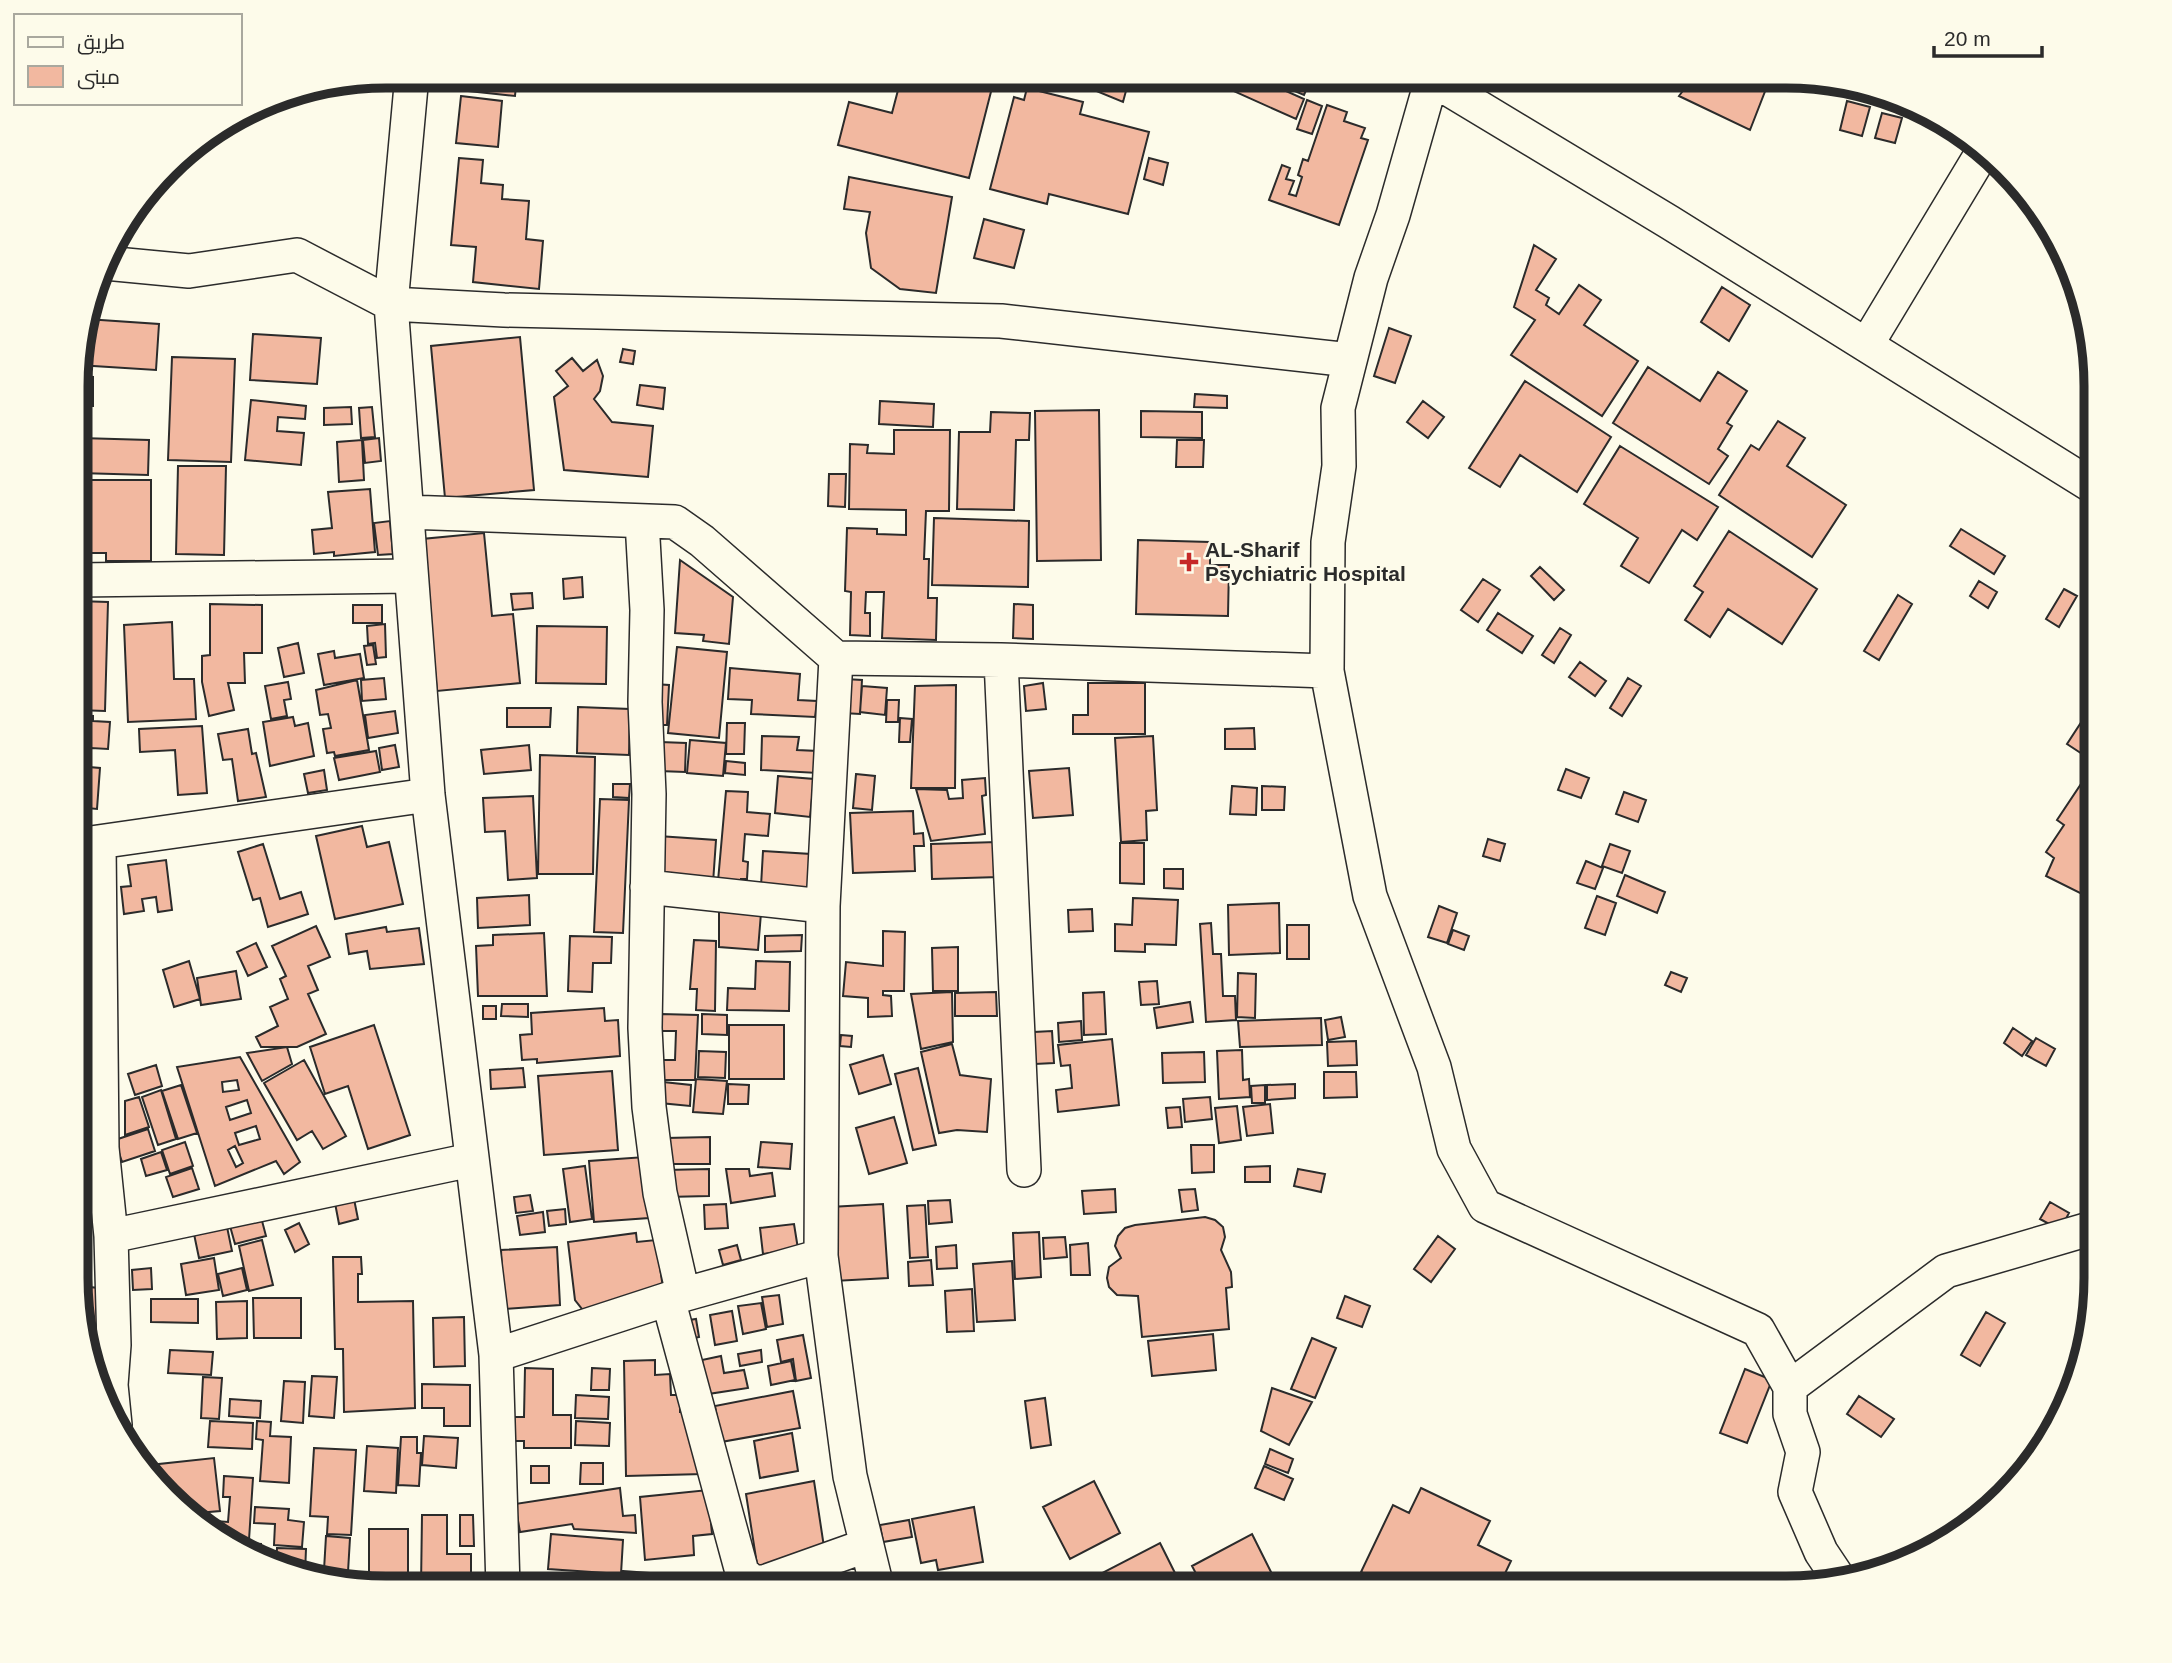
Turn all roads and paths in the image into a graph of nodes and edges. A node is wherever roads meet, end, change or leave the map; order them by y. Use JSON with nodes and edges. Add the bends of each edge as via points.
{"nodes":[{"id":1,"x":411,"y":88,"type":"edge"},
{"id":2,"x":1427,"y":88,"type":"edge"},
{"id":3,"x":1448,"y":88,"type":"edge"},
{"id":4,"x":1979,"y":158,"type":"edge"},
{"id":5,"x":113,"y":264,"type":"edge"},
{"id":6,"x":391,"y":304,"type":"junction"},
{"id":7,"x":1867,"y":345,"type":"junction"},
{"id":8,"x":1350,"y":360,"type":"junction"},
{"id":9,"x":2084,"y":481,"type":"edge"},
{"id":10,"x":407,"y":512,"type":"junction"},
{"id":11,"x":642,"y":521,"type":"junction"},
{"id":12,"x":411,"y":576,"type":"junction"},
{"id":13,"x":88,"y":580,"type":"edge"},
{"id":14,"x":836,"y":658,"type":"junction"},
{"id":15,"x":1001,"y":660,"type":"junction"},
{"id":16,"x":1327,"y":671,"type":"junction"},
{"id":17,"x":428,"y":795,"type":"junction"},
{"id":18,"x":88,"y":843,"type":"edge"},
{"id":19,"x":647,"y":887,"type":"junction"},
{"id":20,"x":823,"y":906,"type":"junction"},
{"id":21,"x":89,"y":1150,"type":"edge"},
{"id":22,"x":471,"y":1160,"type":"junction"},
{"id":23,"x":1024,"y":1170,"type":"dead end"},
{"id":24,"x":2084,"y":1231,"type":"edge"},
{"id":25,"x":111,"y":1236,"type":"junction"},
{"id":26,"x":821,"y":1256,"type":"junction"},
{"id":27,"x":675,"y":1296,"type":"junction"},
{"id":28,"x":496,"y":1355,"type":"junction"},
{"id":29,"x":106,"y":1381,"type":"edge"},
{"id":30,"x":1790,"y":1387,"type":"junction"},
{"id":31,"x":865,"y":1546,"type":"junction"},
{"id":32,"x":1834,"y":1572,"type":"edge"},
{"id":33,"x":503,"y":1576,"type":"edge"},
{"id":34,"x":746,"y":1576,"type":"edge"},
{"id":35,"x":781,"y":1576,"type":"edge"},
{"id":36,"x":874,"y":1576,"type":"edge"}],
"edges":[{"from":1,"to":6,"type":"street"},
{"from":2,"to":8,"type":"street"},
{"from":3,"to":7,"type":"street"},
{"from":4,"to":7,"type":"street"},
{"from":5,"to":6,"type":"street","via":[[189,271],[297,255]]},
{"from":6,"to":8,"type":"street","via":[[1001,321]]},
{"from":6,"to":10,"type":"street"},
{"from":7,"to":9,"type":"street"},
{"from":8,"to":16,"type":"street","via":[[1338,408],[1339,466],[1328,542]]},
{"from":10,"to":11,"type":"street"},
{"from":10,"to":12,"type":"street"},
{"from":11,"to":14,"type":"street","via":[[675,522],[702,541]]},
{"from":11,"to":19,"type":"street","via":[[647,610]]},
{"from":12,"to":13,"type":"street"},
{"from":12,"to":17,"type":"street"},
{"from":14,"to":15,"type":"street"},
{"from":14,"to":20,"type":"street"},
{"from":15,"to":16,"type":"street"},
{"from":15,"to":23,"type":"street"},
{"from":16,"to":30,"type":"street","via":[[1370,896],[1409,991],[1454,1149],[1485,1206],[1758,1329]]},
{"from":17,"to":18,"type":"street"},
{"from":17,"to":22,"type":"street"},
{"from":18,"to":21,"type":"street"},
{"from":19,"to":20,"type":"street"},
{"from":19,"to":27,"type":"street","via":[[649,1107]]},
{"from":20,"to":26,"type":"street"},
{"from":21,"to":25,"type":"street"},
{"from":22,"to":25,"type":"street"},
{"from":22,"to":28,"type":"street"},
{"from":24,"to":30,"type":"street","via":[[1946,1271]]},
{"from":25,"to":29,"type":"street","via":[[114,1345]]},
{"from":26,"to":27,"type":"street"},
{"from":26,"to":31,"type":"street","via":[[848,1464]]},
{"from":27,"to":28,"type":"street"},
{"from":27,"to":34,"type":"street"},
{"from":28,"to":33,"type":"street"},
{"from":30,"to":32,"type":"street","via":[[1790,1414],[1803,1452],[1796,1492]]},
{"from":31,"to":35,"type":"street"},
{"from":31,"to":36,"type":"street"}]}
